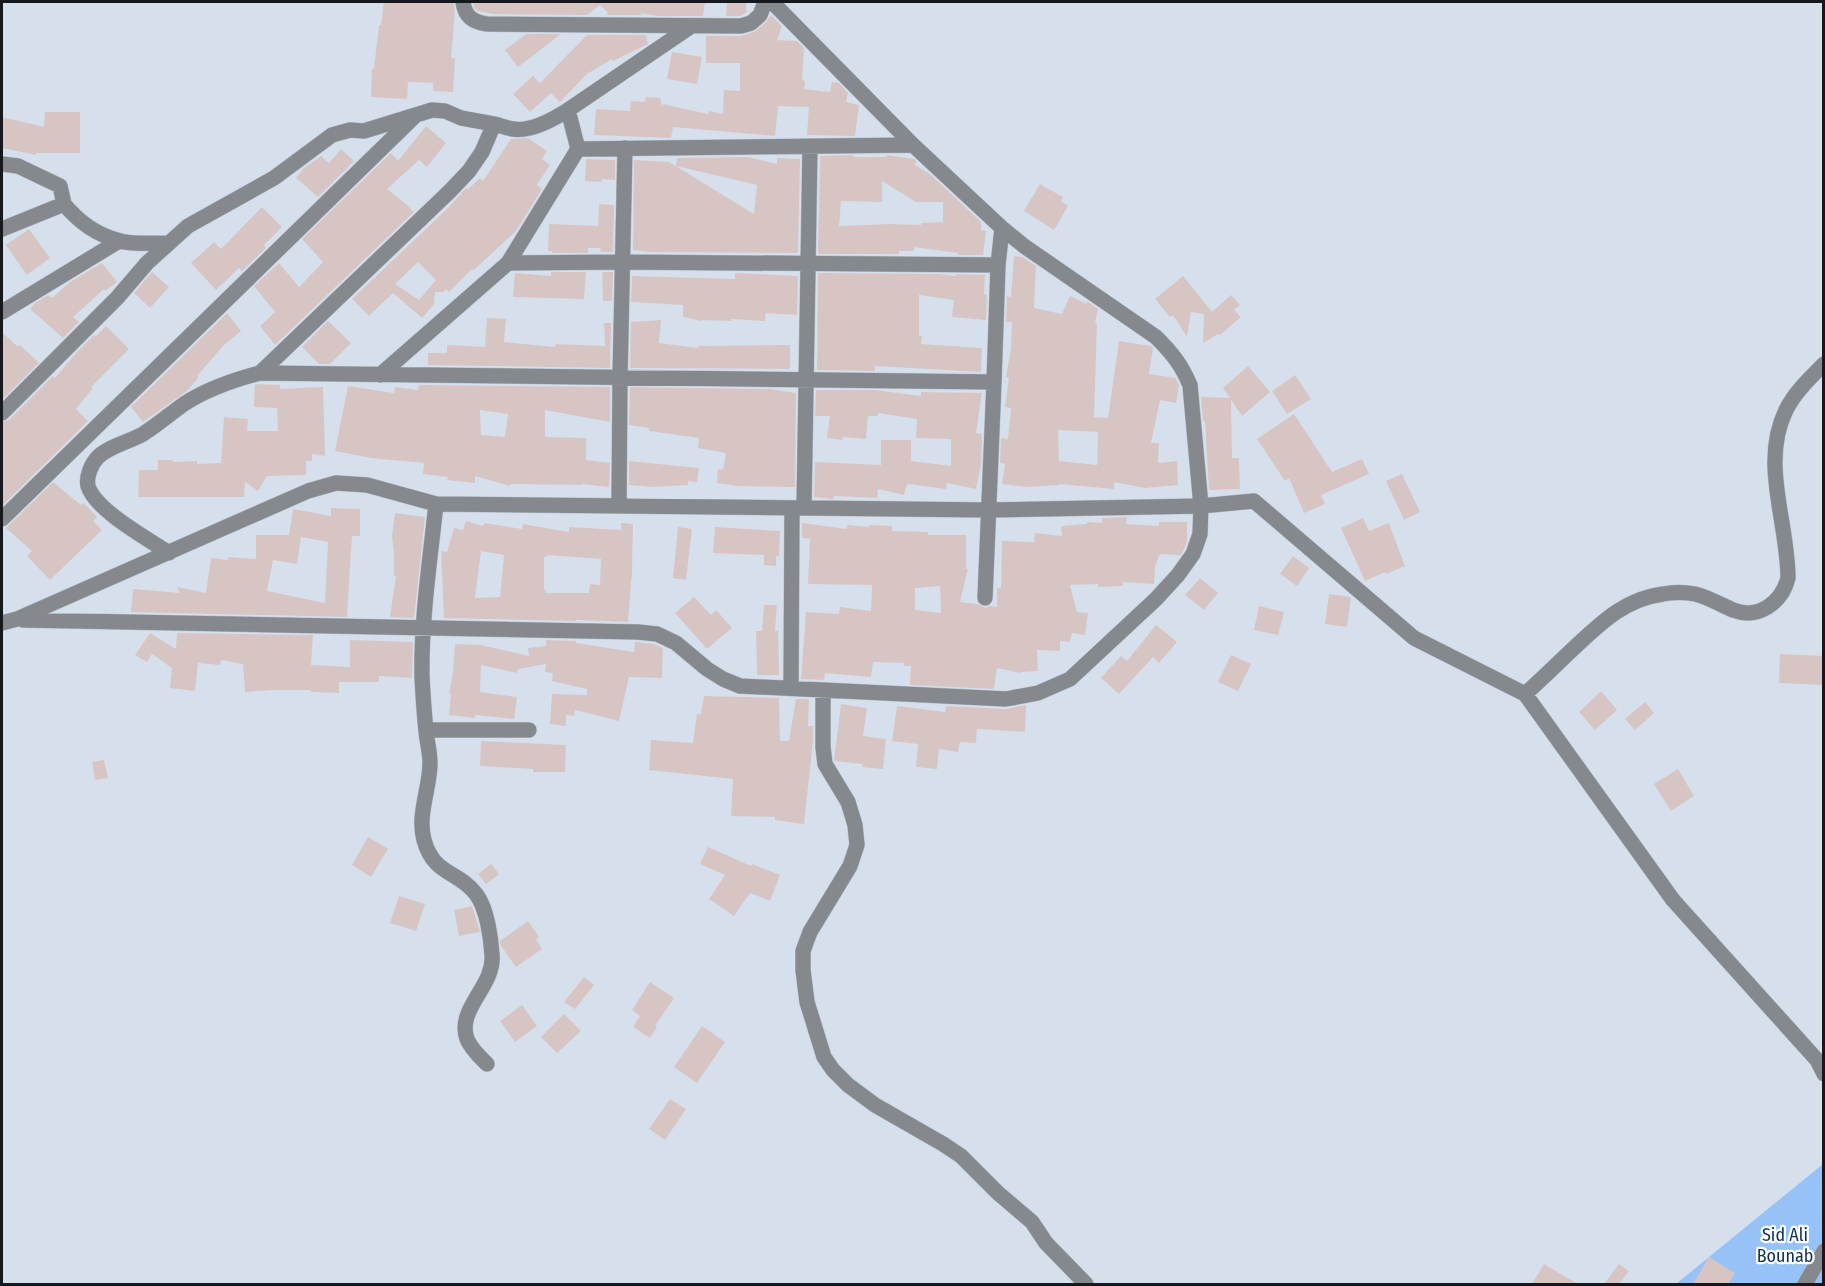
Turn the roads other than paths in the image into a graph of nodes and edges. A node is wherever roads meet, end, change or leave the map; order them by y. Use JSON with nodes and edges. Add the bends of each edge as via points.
{"nodes":[{"id":1,"x":463,"y":2,"type":"edge"},
{"id":2,"x":765,"y":2,"type":"edge"},
{"id":3,"x":772,"y":2,"type":"edge"},
{"id":4,"x":690,"y":27,"type":"junction"},
{"id":5,"x":568,"y":110,"type":"junction"},
{"id":6,"x":418,"y":113,"type":"junction"},
{"id":7,"x":494,"y":123,"type":"junction"},
{"id":8,"x":913,"y":145,"type":"junction"},
{"id":9,"x":810,"y":146,"type":"junction"},
{"id":10,"x":625,"y":148,"type":"junction"},
{"id":11,"x":578,"y":149,"type":"junction"},
{"id":12,"x":2,"y":164,"type":"edge"},
{"id":13,"x":64,"y":204,"type":"junction"},
{"id":14,"x":1002,"y":228,"type":"junction"},
{"id":15,"x":2,"y":230,"type":"edge"},
{"id":16,"x":119,"y":241,"type":"junction"},
{"id":17,"x":169,"y":243,"type":"junction"},
{"id":18,"x":622,"y":262,"type":"junction"},
{"id":19,"x":508,"y":263,"type":"junction"},
{"id":20,"x":807,"y":263,"type":"junction"},
{"id":21,"x":998,"y":265,"type":"junction"},
{"id":22,"x":2,"y":312,"type":"edge"},
{"id":23,"x":1824,"y":364,"type":"edge"},
{"id":24,"x":260,"y":373,"type":"junction"},
{"id":25,"x":380,"y":375,"type":"junction"},
{"id":26,"x":620,"y":377,"type":"junction"},
{"id":27,"x":805,"y":380,"type":"junction"},
{"id":28,"x":994,"y":382,"type":"junction"},
{"id":29,"x":2,"y":413,"type":"edge"},
{"id":30,"x":436,"y":504,"type":"junction"},
{"id":31,"x":619,"y":506,"type":"junction"},
{"id":32,"x":1201,"y":506,"type":"junction"},
{"id":33,"x":798,"y":508,"type":"junction"},
{"id":34,"x":990,"y":510,"type":"junction"},
{"id":35,"x":2,"y":519,"type":"edge"},
{"id":36,"x":169,"y":553,"type":"junction"},
{"id":37,"x":985,"y":598,"type":"dead end"},
{"id":38,"x":9,"y":621,"type":"edge"},
{"id":39,"x":423,"y":628,"type":"junction"},
{"id":40,"x":791,"y":688,"type":"junction"},
{"id":41,"x":823,"y":690,"type":"junction"},
{"id":42,"x":1525,"y":694,"type":"junction"},
{"id":43,"x":426,"y":730,"type":"junction"},
{"id":44,"x":529,"y":730,"type":"dead end"},
{"id":45,"x":487,"y":1064,"type":"dead end"},
{"id":46,"x":1824,"y":1074,"type":"edge"},
{"id":47,"x":1824,"y":1251,"type":"edge"},
{"id":48,"x":1086,"y":1284,"type":"edge"},
{"id":49,"x":1804,"y":1284,"type":"edge"}],
"edges":[{"from":1,"to":4,"type":"street","via":[[465,11],[477,23]]},
{"from":2,"to":4,"type":"street","via":[[760,15],[741,27]]},
{"from":3,"to":8,"type":"street"},
{"from":4,"to":5,"type":"street"},
{"from":5,"to":7,"type":"street","via":[[552,121],[515,130]]},
{"from":5,"to":11,"type":"street"},
{"from":6,"to":7,"type":"street","via":[[445,111],[460,118]]},
{"from":6,"to":17,"type":"street","via":[[364,131],[332,135],[274,178],[188,226]]},
{"from":6,"to":35,"type":"street"},
{"from":7,"to":24,"type":"street","via":[[469,171]]},
{"from":8,"to":9,"type":"street"},
{"from":8,"to":14,"type":"street"},
{"from":9,"to":10,"type":"street"},
{"from":9,"to":20,"type":"street"},
{"from":10,"to":11,"type":"street"},
{"from":10,"to":18,"type":"street"},
{"from":11,"to":19,"type":"street"},
{"from":12,"to":13,"type":"street","via":[[18,166],[60,186]]},
{"from":13,"to":15,"type":"street"},
{"from":13,"to":16,"type":"street","via":[[75,218]]},
{"from":14,"to":21,"type":"street"},
{"from":14,"to":32,"type":"street","via":[[1156,337],[1182,367],[1190,385]]},
{"from":16,"to":17,"type":"street"},
{"from":16,"to":22,"type":"street"},
{"from":17,"to":29,"type":"street"},
{"from":18,"to":19,"type":"street"},
{"from":18,"to":20,"type":"street"},
{"from":18,"to":26,"type":"street"},
{"from":19,"to":25,"type":"street"},
{"from":20,"to":21,"type":"street"},
{"from":20,"to":27,"type":"street"},
{"from":21,"to":28,"type":"street"},
{"from":23,"to":42,"type":"street","via":[[1794,396],[1777,436],[1775,472],[1788,568],[1786,587],[1775,603],[1749,613],[1697,595],[1667,593],[1639,599],[1608,617]]},
{"from":24,"to":25,"type":"street"},
{"from":24,"to":36,"type":"street","via":[[214,388],[185,404],[146,432],[98,457],[91,467],[88,487],[97,502]]},
{"from":25,"to":26,"type":"street"},
{"from":26,"to":27,"type":"street"},
{"from":26,"to":31,"type":"street"},
{"from":27,"to":28,"type":"street"},
{"from":27,"to":33,"type":"street"},
{"from":28,"to":34,"type":"street"},
{"from":30,"to":31,"type":"street"},
{"from":30,"to":36,"type":"street","via":[[367,485],[336,483],[308,491]]},
{"from":30,"to":39,"type":"street"},
{"from":31,"to":33,"type":"street"},
{"from":32,"to":34,"type":"street"},
{"from":32,"to":41,"type":"street","via":[[1200,534],[1193,554],[1178,575],[1070,679],[1038,693],[1006,699]]},
{"from":32,"to":42,"type":"street","via":[[1254,501],[1414,638]]},
{"from":33,"to":34,"type":"street"},
{"from":33,"to":40,"type":"street"},
{"from":34,"to":37,"type":"street"},
{"from":36,"to":38,"type":"street"},
{"from":38,"to":39,"type":"street"},
{"from":39,"to":40,"type":"street","via":[[657,634],[676,643],[707,669],[740,686]]},
{"from":39,"to":43,"type":"street"},
{"from":40,"to":41,"type":"street"},
{"from":41,"to":48,"type":"street","via":[[825,764],[848,802],[857,845],[850,866],[810,932],[803,951],[807,1002],[824,1057],[848,1085],[961,1156],[1032,1222],[1046,1243]]},
{"from":42,"to":46,"type":"street","via":[[1673,900],[1817,1060]]},
{"from":43,"to":44,"type":"street"},
{"from":43,"to":45,"type":"street","via":[[430,761],[423,838],[436,865],[468,886],[484,907],[492,970],[466,1017],[465,1029],[467,1040]]},
{"from":47,"to":49,"type":"street"}]}
